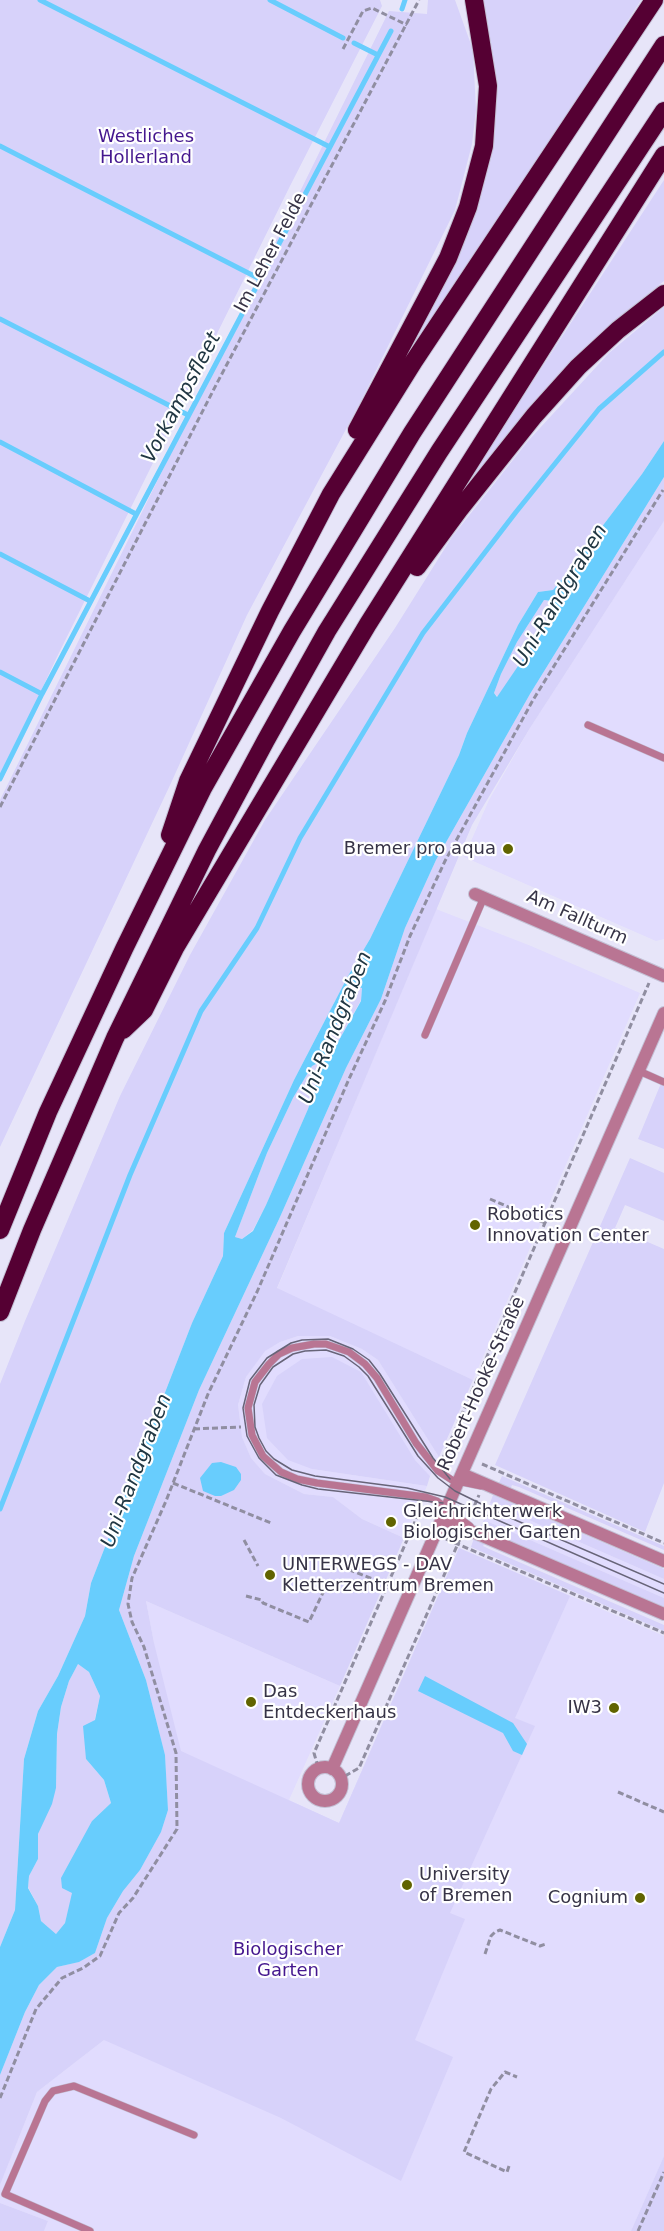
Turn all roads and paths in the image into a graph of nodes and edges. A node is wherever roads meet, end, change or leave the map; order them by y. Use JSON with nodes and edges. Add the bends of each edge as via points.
{"nodes":[{"id":1,"x":419,"y":0,"type":"edge"},
{"id":2,"x":474,"y":0,"type":"edge"},
{"id":3,"x":654,"y":0,"type":"edge"},
{"id":4,"x":407,"y":25,"type":"junction"},
{"id":5,"x":664,"y":45,"type":"edge"},
{"id":6,"x":343,"y":49,"type":"dead end"},
{"id":7,"x":664,"y":111,"type":"edge"},
{"id":8,"x":664,"y":155,"type":"edge"},
{"id":9,"x":664,"y":294,"type":"edge"},
{"id":10,"x":663,"y":490,"type":"edge"},
{"id":11,"x":331,"y":494,"type":"junction"},
{"id":12,"x":368,"y":624,"type":"junction"},
{"id":13,"x":588,"y":725,"type":"dead end"},
{"id":14,"x":664,"y":758,"type":"edge"},
{"id":15,"x":0,"y":807,"type":"edge"},
{"id":16,"x":479,"y":896,"type":"joint"},
{"id":17,"x":145,"y":907,"type":"junction"},
{"id":18,"x":659,"y":974,"type":"edge"},
{"id":19,"x":664,"y":1013,"type":"edge"},
{"id":20,"x":425,"y":1035,"type":"dead end"},
{"id":21,"x":115,"y":1038,"type":"junction"},
{"id":22,"x":639,"y":1071,"type":"junction"},
{"id":23,"x":664,"y":1082,"type":"edge"},
{"id":24,"x":490,"y":1199,"type":"dead end"},
{"id":25,"x":545,"y":1223,"type":"junction"},
{"id":26,"x":0,"y":1230,"type":"edge"},
{"id":27,"x":0,"y":1312,"type":"edge"},
{"id":28,"x":250,"y":1426,"type":"junction"},
{"id":29,"x":194,"y":1429,"type":"junction"},
{"id":30,"x":469,"y":1458,"type":"junction"},
{"id":31,"x":491,"y":1468,"type":"junction"},
{"id":32,"x":438,"y":1471,"type":"junction"},
{"id":33,"x":460,"y":1478,"type":"junction"},
{"id":34,"x":174,"y":1483,"type":"junction"},
{"id":35,"x":488,"y":1486,"type":"junction"},
{"id":36,"x":426,"y":1497,"type":"junction"},
{"id":37,"x":445,"y":1514,"type":"junction"},
{"id":38,"x":271,"y":1523,"type":"dead end"},
{"id":39,"x":466,"y":1526,"type":"junction"},
{"id":40,"x":435,"y":1535,"type":"junction"},
{"id":41,"x":244,"y":1540,"type":"dead end"},
{"id":42,"x":664,"y":1543,"type":"edge"},
{"id":43,"x":458,"y":1544,"type":"junction"},
{"id":44,"x":664,"y":1561,"type":"edge"},
{"id":45,"x":258,"y":1566,"type":"dead end"},
{"id":46,"x":331,"y":1567,"type":"dead end"},
{"id":47,"x":326,"y":1581,"type":"dead end"},
{"id":48,"x":387,"y":1586,"type":"junction"},
{"id":49,"x":246,"y":1596,"type":"dead end"},
{"id":50,"x":664,"y":1614,"type":"edge"},
{"id":51,"x":664,"y":1633,"type":"edge"},
{"id":52,"x":304,"y":1712,"type":"dead end"},
{"id":53,"x":329,"y":1719,"type":"junction"},
{"id":54,"x":319,"y":1768,"type":"junction"},
{"id":55,"x":332,"y":1769,"type":"junction"},
{"id":56,"x":341,"y":1779,"type":"junction"},
{"id":57,"x":618,"y":1792,"type":"dead end"},
{"id":58,"x":664,"y":1812,"type":"edge"},
{"id":59,"x":546,"y":1944,"type":"dead end"},
{"id":60,"x":485,"y":1954,"type":"dead end"},
{"id":61,"x":517,"y":2077,"type":"dead end"},
{"id":62,"x":0,"y":2098,"type":"edge"},
{"id":63,"x":194,"y":2134,"type":"dead end"},
{"id":64,"x":509,"y":2166,"type":"dead end"},
{"id":65,"x":664,"y":2172,"type":"edge"},
{"id":66,"x":90,"y":2231,"type":"edge"},
{"id":67,"x":638,"y":2231,"type":"edge"}],
"edges":[{"from":1,"to":4,"type":"path","name":"Im Leher Felde"},
{"from":2,"to":11,"type":"highway","via":[[488,86],[484,146],[468,207],[438,278],[353,438]]},
{"from":3,"to":11,"type":"highway","via":[[414,361]]},
{"from":4,"to":6,"type":"path","via":[[372,8],[363,11]]},
{"from":4,"to":15,"type":"path","name":"Im Leher Felde","via":[[216,385]]},
{"from":5,"to":17,"type":"highway","via":[[412,433],[292,631],[203,788]]},
{"from":7,"to":21,"type":"highway","via":[[439,452],[327,631],[207,850]]},
{"from":8,"to":12,"type":"highway"},
{"from":9,"to":12,"type":"highway","via":[[578,367],[534,416],[459,510],[385,615]]},
{"from":10,"to":29,"type":"path","via":[[533,700],[445,861]]},
{"from":11,"to":17,"type":"highway","via":[[188,781]]},
{"from":12,"to":21,"type":"highway","via":[[186,930],[144,1010]]},
{"from":13,"to":14,"type":"lane"},
{"from":16,"to":18,"type":"street","name":"Am Fallturm"},
{"from":16,"to":20,"type":"lane"},
{"from":17,"to":26,"type":"highway","via":[[48,1112]]},
{"from":18,"to":25,"type":"path"},
{"from":19,"to":22,"type":"street","name":"Robert-Hooke-Straße"},
{"from":21,"to":27,"type":"highway"},
{"from":22,"to":23,"type":"lane"},
{"from":22,"to":30,"type":"street","name":"Robert-Hooke-Straße"},
{"from":24,"to":25,"type":"path"},
{"from":25,"to":32,"type":"path"},
{"from":28,"to":29,"type":"path"},
{"from":28,"to":32,"type":"lane","via":[[251,1394],[261,1371],[279,1354],[304,1345],[336,1347],[365,1364],[377,1378],[416,1443]]},
{"from":28,"to":36,"type":"lane","via":[[256,1446],[271,1464],[297,1479]]},
{"from":29,"to":34,"type":"path"},
{"from":30,"to":31,"type":"path"},
{"from":30,"to":33,"type":"street","name":"Robert-Hooke-Straße"},
{"from":31,"to":35,"type":"path"},
{"from":31,"to":42,"type":"path"},
{"from":32,"to":33,"type":"lane"},
{"from":33,"to":35,"type":"street"},
{"from":33,"to":37,"type":"street","name":"Robert-Hooke-Straße"},
{"from":34,"to":38,"type":"path"},
{"from":34,"to":62,"type":"path","via":[[132,1578],[128,1604],[176,1753],[177,1829],[134,1898],[119,1913],[100,1956],[62,1978],[36,2009]]},
{"from":35,"to":39,"type":"path"},
{"from":35,"to":44,"type":"street"},
{"from":36,"to":37,"type":"lane","via":[[437,1501]]},
{"from":36,"to":48,"type":"path"},
{"from":37,"to":39,"type":"street"},
{"from":37,"to":40,"type":"street","name":"Robert-Hooke-Straße"},
{"from":39,"to":43,"type":"path"},
{"from":39,"to":50,"type":"street"},
{"from":40,"to":43,"type":"path"},
{"from":40,"to":55,"type":"street","name":"Robert-Hooke-Straße"},
{"from":41,"to":45,"type":"path"},
{"from":43,"to":51,"type":"path"},
{"from":43,"to":56,"type":"path","via":[[359,1768]]},
{"from":46,"to":48,"type":"path","via":[[350,1570]]},
{"from":47,"to":49,"type":"path","via":[[309,1622]]},
{"from":48,"to":53,"type":"path"},
{"from":52,"to":53,"type":"path"},
{"from":53,"to":54,"type":"path","via":[[314,1753]]},
{"from":54,"to":55,"type":"street"},
{"from":54,"to":56,"type":"street","via":[[308,1782],[315,1799],[333,1800],[341,1791]]},
{"from":55,"to":56,"type":"street"},
{"from":57,"to":58,"type":"path"},
{"from":59,"to":60,"type":"path","via":[[540,1946],[501,1930],[492,1936]]},
{"from":61,"to":64,"type":"path","via":[[505,2073],[491,2090],[464,2152],[507,2172]]},
{"from":63,"to":66,"type":"lane","via":[[74,2086],[53,2091],[45,2101],[5,2194]]},
{"from":65,"to":67,"type":"path"}]}
